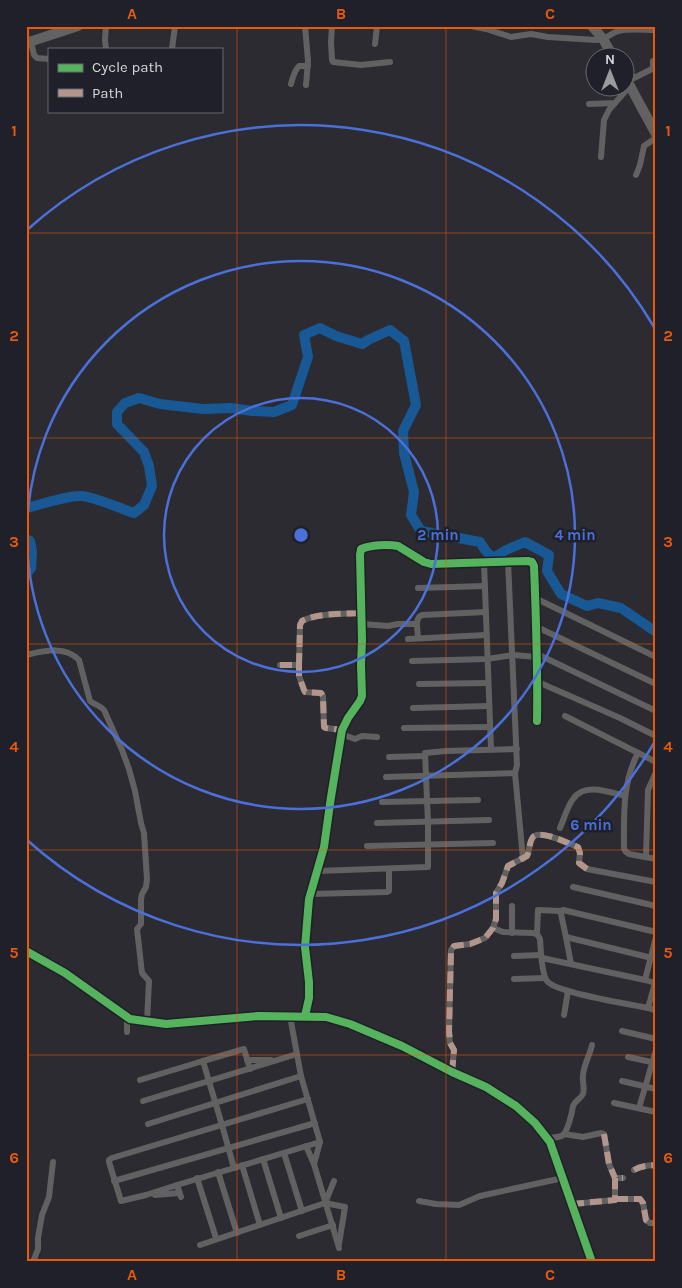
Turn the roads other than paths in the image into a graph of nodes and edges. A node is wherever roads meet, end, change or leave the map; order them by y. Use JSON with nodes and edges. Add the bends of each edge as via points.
{"nodes":[{"id":1,"x":78,"y":26,"type":"edge"},
{"id":2,"x":106,"y":26,"type":"edge"},
{"id":3,"x":175,"y":26,"type":"edge"},
{"id":4,"x":305,"y":26,"type":"edge"},
{"id":5,"x":332,"y":26,"type":"edge"},
{"id":6,"x":378,"y":26,"type":"edge"},
{"id":7,"x":471,"y":26,"type":"edge"},
{"id":8,"x":592,"y":26,"type":"edge"},
{"id":9,"x":60,"y":29,"type":"edge"},
{"id":10,"x":656,"y":30,"type":"edge"},
{"id":11,"x":603,"y":39,"type":"junction"},
{"id":12,"x":28,"y":42,"type":"edge"},
{"id":13,"x":375,"y":44,"type":"dead end"},
{"id":14,"x":106,"y":48,"type":"edge"},
{"id":15,"x":172,"y":48,"type":"edge"},
{"id":16,"x":608,"y":48,"type":"edge"},
{"id":17,"x":48,"y":59,"type":"edge"},
{"id":18,"x":653,"y":61,"type":"dead end"},
{"id":19,"x":390,"y":62,"type":"dead end"},
{"id":20,"x":308,"y":66,"type":"junction"},
{"id":21,"x":634,"y":78,"type":"edge"},
{"id":22,"x":291,"y":84,"type":"dead end"},
{"id":23,"x":306,"y":85,"type":"dead end"},
{"id":24,"x":634,"y":94,"type":"edge"},
{"id":25,"x":618,"y":98,"type":"edge"},
{"id":26,"x":615,"y":103,"type":"junction"},
{"id":27,"x":589,"y":104,"type":"dead end"},
{"id":28,"x":656,"y":136,"type":"edge"},
{"id":29,"x":601,"y":157,"type":"dead end"},
{"id":30,"x":636,"y":175,"type":"dead end"},
{"id":31,"x":484,"y":562,"type":"junction"},
{"id":32,"x":508,"y":562,"type":"junction"},
{"id":33,"x":485,"y":586,"type":"junction"},
{"id":34,"x":418,"y":588,"type":"dead end"},
{"id":35,"x":535,"y":598,"type":"junction"},
{"id":36,"x":486,"y":612,"type":"junction"},
{"id":37,"x":361,"y":613,"type":"junction"},
{"id":38,"x":362,"y":624,"type":"junction"},
{"id":39,"x":418,"y":624,"type":"junction"},
{"id":40,"x":537,"y":627,"type":"junction"},
{"id":41,"x":486,"y":635,"type":"junction"},
{"id":42,"x":408,"y":638,"type":"dead end"},
{"id":43,"x":418,"y":638,"type":"junction"},
{"id":44,"x":26,"y":655,"type":"edge"},
{"id":45,"x":513,"y":655,"type":"junction"},
{"id":46,"x":537,"y":655,"type":"junction"},
{"id":47,"x":656,"y":657,"type":"edge"},
{"id":48,"x":487,"y":658,"type":"junction"},
{"id":49,"x":412,"y":661,"type":"dead end"},
{"id":50,"x":280,"y":665,"type":"dead end"},
{"id":51,"x":298,"y":665,"type":"junction"},
{"id":52,"x":538,"y":682,"type":"junction"},
{"id":53,"x":488,"y":683,"type":"junction"},
{"id":54,"x":419,"y":684,"type":"dead end"},
{"id":55,"x":656,"y":684,"type":"edge"},
{"id":56,"x":489,"y":706,"type":"junction"},
{"id":57,"x":413,"y":708,"type":"dead end"},
{"id":58,"x":656,"y":711,"type":"edge"},
{"id":59,"x":565,"y":716,"type":"dead end"},
{"id":60,"x":537,"y":721,"type":"dead end"},
{"id":61,"x":490,"y":727,"type":"junction"},
{"id":62,"x":404,"y":728,"type":"dead end"},
{"id":63,"x":342,"y":732,"type":"junction"},
{"id":64,"x":656,"y":736,"type":"edge"},
{"id":65,"x":377,"y":737,"type":"dead end"},
{"id":66,"x":491,"y":749,"type":"junction"},
{"id":67,"x":517,"y":749,"type":"junction"},
{"id":68,"x":638,"y":753,"type":"junction"},
{"id":69,"x":425,"y":756,"type":"junction"},
{"id":70,"x":389,"y":757,"type":"dead end"},
{"id":71,"x":656,"y":762,"type":"edge"},
{"id":72,"x":515,"y":772,"type":"junction"},
{"id":73,"x":656,"y":772,"type":"edge"},
{"id":74,"x":426,"y":775,"type":"junction"},
{"id":75,"x":386,"y":777,"type":"dead end"},
{"id":76,"x":625,"y":796,"type":"junction"},
{"id":77,"x":478,"y":800,"type":"dead end"},
{"id":78,"x":427,"y":801,"type":"junction"},
{"id":79,"x":382,"y":802,"type":"dead end"},
{"id":80,"x":489,"y":820,"type":"dead end"},
{"id":81,"x":428,"y":822,"type":"junction"},
{"id":82,"x":377,"y":823,"type":"dead end"},
{"id":83,"x":560,"y":828,"type":"dead end"},
{"id":84,"x":493,"y":844,"type":"dead end"},
{"id":85,"x":428,"y":845,"type":"junction"},
{"id":86,"x":367,"y":846,"type":"dead end"},
{"id":87,"x":646,"y":858,"type":"junction"},
{"id":88,"x":523,"y":859,"type":"junction"},
{"id":89,"x":656,"y":859,"type":"edge"},
{"id":90,"x":389,"y":869,"type":"junction"},
{"id":91,"x":317,"y":871,"type":"junction"},
{"id":92,"x":656,"y":882,"type":"edge"},
{"id":93,"x":573,"y":887,"type":"dead end"},
{"id":94,"x":310,"y":894,"type":"junction"},
{"id":95,"x":512,"y":906,"type":"dead end"},
{"id":96,"x":656,"y":906,"type":"edge"},
{"id":97,"x":561,"y":911,"type":"junction"},
{"id":98,"x":493,"y":928,"type":"junction"},
{"id":99,"x":656,"y":932,"type":"edge"},
{"id":100,"x":512,"y":933,"type":"junction"},
{"id":101,"x":537,"y":934,"type":"junction"},
{"id":102,"x":566,"y":936,"type":"junction"},
{"id":103,"x":656,"y":938,"type":"edge"},
{"id":104,"x":26,"y":951,"type":"edge"},
{"id":105,"x":514,"y":956,"type":"dead end"},
{"id":106,"x":541,"y":956,"type":"junction"},
{"id":107,"x":654,"y":958,"type":"edge"},
{"id":108,"x":571,"y":964,"type":"junction"},
{"id":109,"x":546,"y":978,"type":"junction"},
{"id":110,"x":514,"y":979,"type":"dead end"},
{"id":111,"x":645,"y":980,"type":"junction"},
{"id":112,"x":655,"y":983,"type":"edge"},
{"id":113,"x":568,"y":991,"type":"junction"},
{"id":114,"x":648,"y":1008,"type":"junction"},
{"id":115,"x":656,"y":1010,"type":"edge"},
{"id":116,"x":564,"y":1015,"type":"dead end"},
{"id":117,"x":290,"y":1016,"type":"junction"},
{"id":118,"x":305,"y":1016,"type":"junction"},
{"id":119,"x":127,"y":1017,"type":"junction"},
{"id":120,"x":147,"y":1022,"type":"junction"},
{"id":121,"x":622,"y":1031,"type":"dead end"},
{"id":122,"x":127,"y":1032,"type":"dead end"},
{"id":123,"x":656,"y":1040,"type":"edge"},
{"id":124,"x":592,"y":1045,"type":"dead end"},
{"id":125,"x":656,"y":1050,"type":"edge"},
{"id":126,"x":297,"y":1054,"type":"junction"},
{"id":127,"x":628,"y":1057,"type":"dead end"},
{"id":128,"x":279,"y":1059,"type":"junction"},
{"id":129,"x":247,"y":1060,"type":"junction"},
{"id":130,"x":203,"y":1061,"type":"junction"},
{"id":131,"x":654,"y":1063,"type":"edge"},
{"id":132,"x":250,"y":1069,"type":"junction"},
{"id":133,"x":452,"y":1072,"type":"junction"},
{"id":134,"x":301,"y":1076,"type":"junction"},
{"id":135,"x":140,"y":1080,"type":"dead end"},
{"id":136,"x":622,"y":1081,"type":"dead end"},
{"id":137,"x":209,"y":1082,"type":"junction"},
{"id":138,"x":646,"y":1087,"type":"junction"},
{"id":139,"x":656,"y":1089,"type":"edge"},
{"id":140,"x":308,"y":1100,"type":"junction"},
{"id":141,"x":143,"y":1101,"type":"dead end"},
{"id":142,"x":215,"y":1103,"type":"junction"},
{"id":143,"x":614,"y":1103,"type":"dead end"},
{"id":144,"x":639,"y":1108,"type":"junction"},
{"id":145,"x":656,"y":1112,"type":"edge"},
{"id":146,"x":315,"y":1123,"type":"junction"},
{"id":147,"x":148,"y":1124,"type":"dead end"},
{"id":148,"x":222,"y":1125,"type":"junction"},
{"id":149,"x":564,"y":1134,"type":"junction"},
{"id":150,"x":548,"y":1138,"type":"junction"},
{"id":151,"x":320,"y":1142,"type":"junction"},
{"id":152,"x":306,"y":1146,"type":"junction"},
{"id":153,"x":228,"y":1148,"type":"junction"},
{"id":154,"x":284,"y":1153,"type":"junction"},
{"id":155,"x":263,"y":1158,"type":"junction"},
{"id":156,"x":53,"y":1162,"type":"dead end"},
{"id":157,"x":314,"y":1164,"type":"junction"},
{"id":158,"x":242,"y":1165,"type":"junction"},
{"id":159,"x":656,"y":1166,"type":"edge"},
{"id":160,"x":234,"y":1168,"type":"junction"},
{"id":161,"x":634,"y":1170,"type":"dead end"},
{"id":162,"x":218,"y":1172,"type":"junction"},
{"id":163,"x":197,"y":1178,"type":"junction"},
{"id":164,"x":563,"y":1178,"type":"junction"},
{"id":165,"x":615,"y":1178,"type":"junction"},
{"id":166,"x":623,"y":1178,"type":"dead end"},
{"id":167,"x":114,"y":1181,"type":"junction"},
{"id":168,"x":334,"y":1181,"type":"dead end"},
{"id":169,"x":177,"y":1185,"type":"junction"},
{"id":170,"x":146,"y":1195,"type":"junction"},
{"id":171,"x":616,"y":1199,"type":"junction"},
{"id":172,"x":419,"y":1202,"type":"dead end"},
{"id":173,"x":325,"y":1203,"type":"junction"},
{"id":174,"x":572,"y":1204,"type":"junction"},
{"id":175,"x":302,"y":1211,"type":"junction"},
{"id":176,"x":281,"y":1218,"type":"junction"},
{"id":177,"x":656,"y":1223,"type":"edge"},
{"id":178,"x":260,"y":1225,"type":"junction"},
{"id":179,"x":333,"y":1225,"type":"junction"},
{"id":180,"x":237,"y":1232,"type":"junction"},
{"id":181,"x":299,"y":1236,"type":"dead end"},
{"id":182,"x":216,"y":1238,"type":"junction"},
{"id":183,"x":200,"y":1245,"type":"dead end"},
{"id":184,"x":33,"y":1262,"type":"edge"},
{"id":185,"x":592,"y":1262,"type":"edge"}],
"edges":[{"from":1,"to":9,"type":"main road"},
{"from":2,"to":14,"type":"street"},
{"from":3,"to":15,"type":"street"},
{"from":4,"to":20,"type":"street"},
{"from":5,"to":19,"type":"street","via":[[333,62],[361,65]]},
{"from":6,"to":13,"type":"street"},
{"from":7,"to":11,"type":"street","via":[[511,37],[531,34]]},
{"from":8,"to":11,"type":"main road"},
{"from":9,"to":12,"type":"main road"},
{"from":10,"to":11,"type":"street","via":[[618,31]]},
{"from":11,"to":16,"type":"main road"},
{"from":12,"to":17,"type":"street","via":[[36,58]]},
{"from":18,"to":21,"type":"street","via":[[652,69]]},
{"from":20,"to":22,"type":"street","via":[[296,68]]},
{"from":20,"to":23,"type":"street"},
{"from":24,"to":28,"type":"main road"},
{"from":25,"to":26,"type":"street"},
{"from":26,"to":27,"type":"street"},
{"from":26,"to":29,"type":"street","via":[[604,120]]},
{"from":28,"to":30,"type":"street","via":[[644,146]]},
{"from":31,"to":32,"type":"street"},
{"from":31,"to":33,"type":"street"},
{"from":31,"to":37,"type":"street","via":[[431,564],[398,546],[363,548],[360,551]]},
{"from":32,"to":35,"type":"street","via":[[530,561],[533,564]]},
{"from":32,"to":45,"type":"street"},
{"from":33,"to":34,"type":"street"},
{"from":33,"to":36,"type":"street"},
{"from":35,"to":40,"type":"street"},
{"from":35,"to":47,"type":"street"},
{"from":36,"to":39,"type":"street","via":[[422,614],[417,618]]},
{"from":36,"to":41,"type":"street"},
{"from":37,"to":38,"type":"street"},
{"from":37,"to":51,"type":"street","via":[[302,621]]},
{"from":38,"to":39,"type":"street"},
{"from":38,"to":63,"type":"street","via":[[362,696]]},
{"from":39,"to":43,"type":"street"},
{"from":40,"to":46,"type":"street"},
{"from":40,"to":55,"type":"street"},
{"from":41,"to":43,"type":"street"},
{"from":41,"to":48,"type":"street"},
{"from":42,"to":43,"type":"street"},
{"from":44,"to":120,"type":"street","via":[[57,650],[68,652],[79,660],[88,697],[104,710],[129,769],[146,853],[147,879],[137,929],[142,972],[149,981]]},
{"from":45,"to":46,"type":"street"},
{"from":45,"to":48,"type":"street"},
{"from":45,"to":67,"type":"street"},
{"from":46,"to":52,"type":"street"},
{"from":46,"to":58,"type":"street"},
{"from":48,"to":49,"type":"street"},
{"from":48,"to":53,"type":"street"},
{"from":50,"to":51,"type":"street"},
{"from":51,"to":63,"type":"street","via":[[305,692],[323,696],[324,727]]},
{"from":52,"to":60,"type":"street"},
{"from":52,"to":64,"type":"street"},
{"from":53,"to":54,"type":"street"},
{"from":53,"to":56,"type":"street"},
{"from":56,"to":57,"type":"street"},
{"from":56,"to":61,"type":"street"},
{"from":59,"to":68,"type":"street"},
{"from":61,"to":62,"type":"street"},
{"from":61,"to":66,"type":"street"},
{"from":63,"to":65,"type":"street","via":[[355,739]]},
{"from":63,"to":91,"type":"street","via":[[324,847]]},
{"from":66,"to":67,"type":"street"},
{"from":66,"to":69,"type":"street","via":[[429,752]]},
{"from":67,"to":72,"type":"street"},
{"from":68,"to":71,"type":"street"},
{"from":68,"to":76,"type":"street","via":[[628,776]]},
{"from":69,"to":70,"type":"street"},
{"from":69,"to":74,"type":"street"},
{"from":72,"to":74,"type":"street"},
{"from":72,"to":88,"type":"street"},
{"from":73,"to":87,"type":"street","via":[[648,790]]},
{"from":74,"to":75,"type":"street"},
{"from":74,"to":78,"type":"street"},
{"from":76,"to":83,"type":"street","via":[[593,789],[579,793],[572,800]]},
{"from":76,"to":87,"type":"street","via":[[624,849],[629,854]]},
{"from":77,"to":78,"type":"street"},
{"from":78,"to":79,"type":"street"},
{"from":78,"to":81,"type":"street"},
{"from":80,"to":81,"type":"street"},
{"from":81,"to":82,"type":"street"},
{"from":81,"to":85,"type":"street"},
{"from":84,"to":85,"type":"street"},
{"from":85,"to":86,"type":"street"},
{"from":85,"to":90,"type":"street","via":[[428,867]]},
{"from":87,"to":89,"type":"street"},
{"from":88,"to":92,"type":"street","via":[[533,837],[547,835],[578,847],[579,863],[587,869]]},
{"from":88,"to":98,"type":"street","via":[[508,866],[496,897]]},
{"from":90,"to":91,"type":"street"},
{"from":90,"to":94,"type":"street","via":[[387,892]]},
{"from":91,"to":94,"type":"street"},
{"from":93,"to":96,"type":"street"},
{"from":94,"to":118,"type":"street","via":[[305,947],[309,998]]},
{"from":95,"to":100,"type":"street"},
{"from":97,"to":99,"type":"street"},
{"from":97,"to":101,"type":"street","via":[[538,910]]},
{"from":97,"to":102,"type":"street"},
{"from":98,"to":100,"type":"street"},
{"from":98,"to":133,"type":"street","via":[[485,938],[454,946],[451,950],[449,1031],[454,1050]]},
{"from":100,"to":101,"type":"street"},
{"from":101,"to":106,"type":"street"},
{"from":102,"to":107,"type":"street"},
{"from":102,"to":108,"type":"street"},
{"from":103,"to":107,"type":"street"},
{"from":104,"to":119,"type":"street"},
{"from":105,"to":106,"type":"street"},
{"from":106,"to":108,"type":"street"},
{"from":106,"to":109,"type":"street"},
{"from":107,"to":111,"type":"street"},
{"from":108,"to":111,"type":"street"},
{"from":109,"to":110,"type":"street"},
{"from":109,"to":113,"type":"street","via":[[552,985]]},
{"from":111,"to":112,"type":"street"},
{"from":112,"to":114,"type":"street"},
{"from":113,"to":114,"type":"street"},
{"from":113,"to":116,"type":"street"},
{"from":114,"to":115,"type":"street"},
{"from":117,"to":118,"type":"street"},
{"from":117,"to":120,"type":"street","via":[[166,1024]]},
{"from":117,"to":126,"type":"street"},
{"from":118,"to":133,"type":"street","via":[[326,1017],[350,1024]]},
{"from":119,"to":120,"type":"street"},
{"from":119,"to":122,"type":"street"},
{"from":121,"to":123,"type":"street"},
{"from":124,"to":149,"type":"street","via":[[583,1072],[583,1095],[574,1104]]},
{"from":125,"to":131,"type":"street"},
{"from":126,"to":128,"type":"street"},
{"from":126,"to":134,"type":"street"},
{"from":127,"to":131,"type":"street"},
{"from":128,"to":129,"type":"street"},
{"from":128,"to":132,"type":"street"},
{"from":129,"to":130,"type":"street","via":[[244,1049]]},
{"from":129,"to":132,"type":"street"},
{"from":130,"to":135,"type":"street"},
{"from":130,"to":137,"type":"street"},
{"from":131,"to":138,"type":"street"},
{"from":132,"to":137,"type":"street"},
{"from":133,"to":150,"type":"street","via":[[486,1087],[516,1106]]},
{"from":134,"to":140,"type":"street"},
{"from":134,"to":142,"type":"street"},
{"from":136,"to":138,"type":"street"},
{"from":137,"to":141,"type":"street"},
{"from":137,"to":142,"type":"street"},
{"from":138,"to":139,"type":"street"},
{"from":138,"to":144,"type":"street"},
{"from":140,"to":146,"type":"street"},
{"from":140,"to":148,"type":"street"},
{"from":142,"to":147,"type":"street"},
{"from":142,"to":148,"type":"street"},
{"from":143,"to":144,"type":"street"},
{"from":144,"to":145,"type":"street"},
{"from":146,"to":151,"type":"street"},
{"from":146,"to":153,"type":"street"},
{"from":148,"to":153,"type":"street"},
{"from":148,"to":167,"type":"street","via":[[112,1158],[109,1162]]},
{"from":149,"to":150,"type":"street"},
{"from":149,"to":165,"type":"street","via":[[583,1137],[604,1134]]},
{"from":150,"to":164,"type":"street"},
{"from":151,"to":152,"type":"street"},
{"from":151,"to":157,"type":"street"},
{"from":152,"to":154,"type":"street"},
{"from":152,"to":157,"type":"street"},
{"from":153,"to":160,"type":"street"},
{"from":153,"to":167,"type":"street"},
{"from":154,"to":155,"type":"street"},
{"from":154,"to":175,"type":"street"},
{"from":155,"to":158,"type":"street"},
{"from":155,"to":176,"type":"street"},
{"from":156,"to":184,"type":"street","via":[[49,1197]]},
{"from":157,"to":173,"type":"street"},
{"from":158,"to":160,"type":"street"},
{"from":158,"to":178,"type":"street"},
{"from":159,"to":161,"type":"street"},
{"from":160,"to":162,"type":"street"},
{"from":162,"to":163,"type":"street"},
{"from":162,"to":180,"type":"street"},
{"from":163,"to":169,"type":"street"},
{"from":163,"to":182,"type":"street"},
{"from":164,"to":172,"type":"street","via":[[480,1196],[459,1204]]},
{"from":164,"to":174,"type":"street"},
{"from":165,"to":166,"type":"street"},
{"from":165,"to":171,"type":"street"},
{"from":167,"to":170,"type":"street","via":[[121,1202]]},
{"from":168,"to":173,"type":"street"},
{"from":169,"to":170,"type":"street"},
{"from":169,"to":170,"type":"street","via":[[180,1195]]},
{"from":171,"to":174,"type":"street"},
{"from":171,"to":177,"type":"street","via":[[640,1199],[645,1220]]},
{"from":173,"to":175,"type":"street"},
{"from":173,"to":179,"type":"street"},
{"from":173,"to":179,"type":"street","via":[[345,1207],[339,1248]]},
{"from":174,"to":185,"type":"street"},
{"from":175,"to":176,"type":"street"},
{"from":176,"to":178,"type":"street"},
{"from":178,"to":180,"type":"street"},
{"from":179,"to":181,"type":"street"},
{"from":180,"to":182,"type":"street"},
{"from":182,"to":183,"type":"street"}]}
